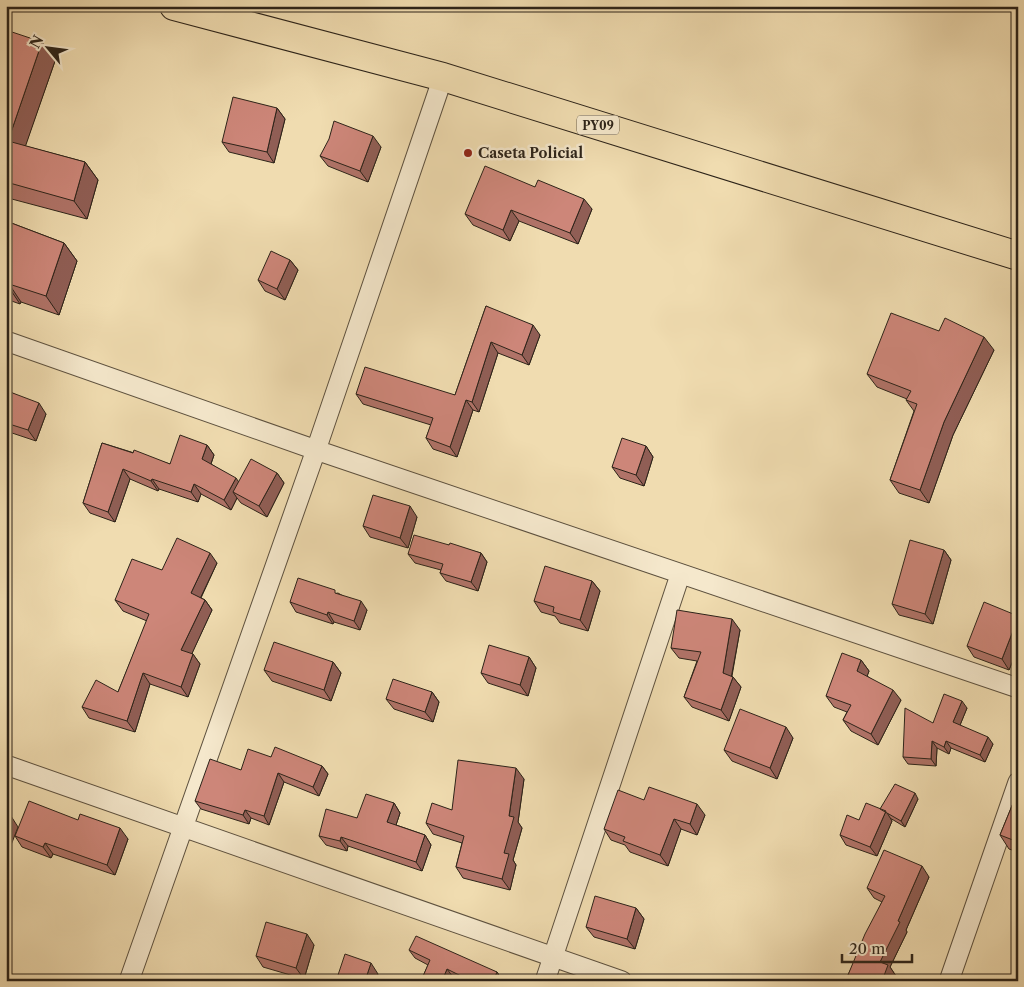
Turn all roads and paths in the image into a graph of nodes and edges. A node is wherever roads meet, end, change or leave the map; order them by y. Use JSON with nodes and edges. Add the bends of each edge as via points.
{"nodes":[{"id":1,"x":174,"y":6,"type":"edge"},
{"id":2,"x":443,"y":77,"type":"junction"},
{"id":3,"x":1018,"y":256,"type":"edge"},
{"id":4,"x":6,"y":341,"type":"edge"},
{"id":5,"x":316,"y":450,"type":"junction"},
{"id":6,"x":680,"y":575,"type":"junction"},
{"id":7,"x":1018,"y":688,"type":"edge"},
{"id":8,"x":6,"y":765,"type":"edge"},
{"id":9,"x":1018,"y":782,"type":"edge"},
{"id":10,"x":184,"y":826,"type":"junction"},
{"id":11,"x":554,"y":956,"type":"junction"},
{"id":12,"x":129,"y":981,"type":"edge"},
{"id":13,"x":545,"y":981,"type":"edge"},
{"id":14,"x":622,"y":981,"type":"edge"},
{"id":15,"x":949,"y":981,"type":"edge"}],
"edges":[{"from":1,"to":2,"type":"highway","number":"PY09"},
{"from":2,"to":3,"type":"highway","number":"PY09"},
{"from":2,"to":5,"type":"street"},
{"from":4,"to":5,"type":"street"},
{"from":5,"to":6,"type":"street"},
{"from":5,"to":10,"type":"street"},
{"from":6,"to":7,"type":"street"},
{"from":6,"to":11,"type":"street"},
{"from":8,"to":10,"type":"street"},
{"from":9,"to":15,"type":"street"},
{"from":10,"to":11,"type":"street"},
{"from":10,"to":12,"type":"street"},
{"from":11,"to":13,"type":"street"},
{"from":11,"to":14,"type":"street"}]}
